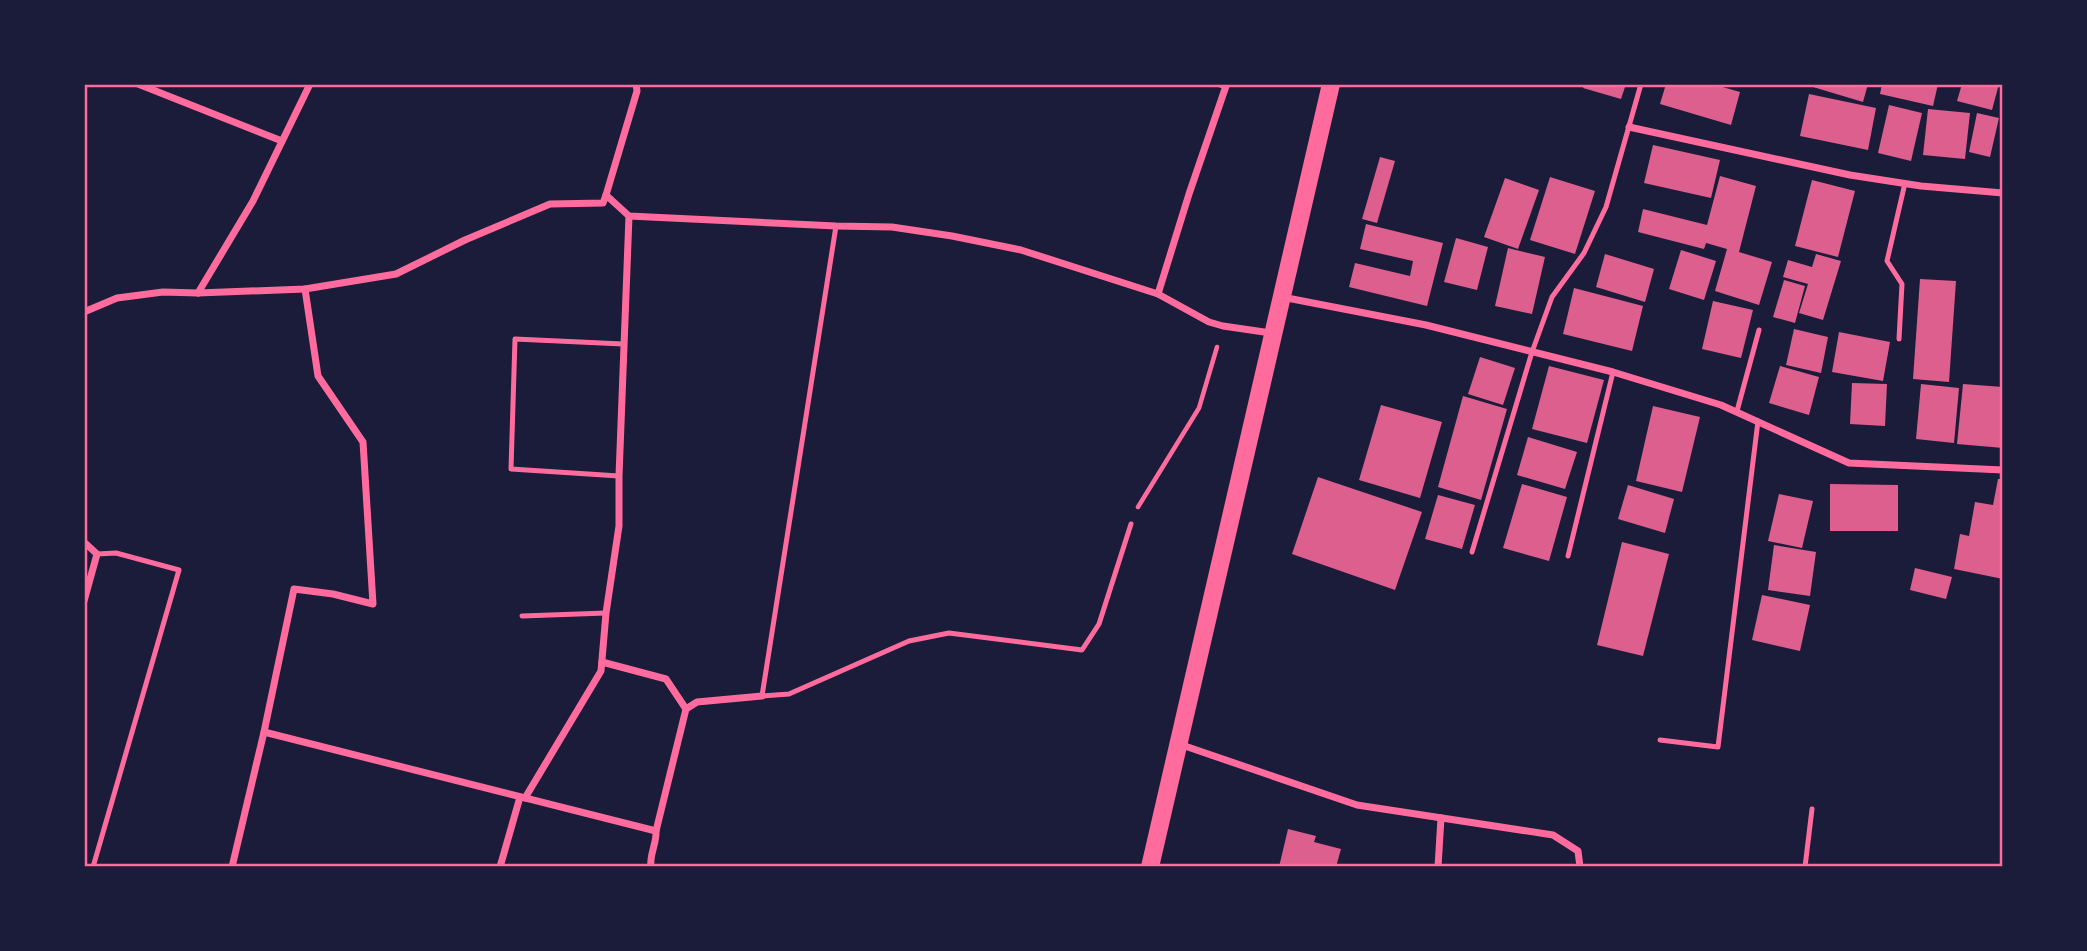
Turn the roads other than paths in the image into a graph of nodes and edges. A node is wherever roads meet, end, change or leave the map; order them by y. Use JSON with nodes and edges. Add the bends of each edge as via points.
{"nodes":[{"id":1,"x":138,"y":84,"type":"edge"},
{"id":2,"x":310,"y":84,"type":"edge"},
{"id":3,"x":636,"y":84,"type":"edge"},
{"id":4,"x":1331,"y":84,"type":"edge"},
{"id":5,"x":1641,"y":84,"type":"edge"},
{"id":6,"x":1224,"y":85,"type":"edge"},
{"id":7,"x":1629,"y":127,"type":"junction"},
{"id":8,"x":282,"y":141,"type":"junction"},
{"id":9,"x":1905,"y":183,"type":"junction"},
{"id":10,"x":2003,"y":193,"type":"edge"},
{"id":11,"x":606,"y":195,"type":"junction"},
{"id":12,"x":629,"y":216,"type":"junction"},
{"id":13,"x":836,"y":226,"type":"junction"},
{"id":14,"x":305,"y":289,"type":"junction"},
{"id":15,"x":198,"y":293,"type":"junction"},
{"id":16,"x":1158,"y":294,"type":"junction"},
{"id":17,"x":1282,"y":297,"type":"junction"},
{"id":18,"x":84,"y":312,"type":"edge"},
{"id":19,"x":1759,"y":330,"type":"dead end"},
{"id":20,"x":1273,"y":333,"type":"junction"},
{"id":21,"x":1899,"y":339,"type":"dead end"},
{"id":22,"x":624,"y":344,"type":"junction"},
{"id":23,"x":1532,"y":352,"type":"junction"},
{"id":24,"x":1614,"y":372,"type":"junction"},
{"id":25,"x":1737,"y":411,"type":"junction"},
{"id":26,"x":1758,"y":421,"type":"junction"},
{"id":27,"x":2003,"y":470,"type":"edge"},
{"id":28,"x":619,"y":476,"type":"junction"},
{"id":29,"x":1131,"y":524,"type":"road end"},
{"id":30,"x":84,"y":542,"type":"edge"},
{"id":31,"x":1472,"y":552,"type":"dead end"},
{"id":32,"x":97,"y":554,"type":"junction"},
{"id":33,"x":1568,"y":556,"type":"dead end"},
{"id":34,"x":84,"y":601,"type":"edge"},
{"id":35,"x":606,"y":613,"type":"junction"},
{"id":36,"x":522,"y":616,"type":"dead end"},
{"id":37,"x":602,"y":662,"type":"junction"},
{"id":38,"x":762,"y":696,"type":"junction"},
{"id":39,"x":686,"y":709,"type":"junction"},
{"id":40,"x":264,"y":732,"type":"junction"},
{"id":41,"x":1660,"y":740,"type":"dead end"},
{"id":42,"x":1179,"y":743,"type":"junction"},
{"id":43,"x":522,"y":797,"type":"junction"},
{"id":44,"x":1812,"y":809,"type":"dead end"},
{"id":45,"x":1441,"y":818,"type":"junction"},
{"id":46,"x":656,"y":831,"type":"junction"},
{"id":47,"x":650,"y":865,"type":"edge"},
{"id":48,"x":93,"y":867,"type":"edge"},
{"id":49,"x":232,"y":867,"type":"edge"},
{"id":50,"x":500,"y":867,"type":"edge"},
{"id":51,"x":1150,"y":867,"type":"edge"},
{"id":52,"x":1438,"y":867,"type":"edge"},
{"id":53,"x":1580,"y":867,"type":"edge"},
{"id":54,"x":1805,"y":867,"type":"edge"}],
"edges":[{"from":1,"to":8,"type":"street"},
{"from":2,"to":8,"type":"street"},
{"from":3,"to":11,"type":"street"},
{"from":4,"to":17,"type":"main road"},
{"from":5,"to":7,"type":"lane"},
{"from":6,"to":16,"type":"street"},
{"from":7,"to":9,"type":"street"},
{"from":7,"to":23,"type":"lane","via":[[1606,208],[1584,253],[1552,297]]},
{"from":8,"to":15,"type":"street","via":[[253,201]]},
{"from":9,"to":10,"type":"street"},
{"from":9,"to":21,"type":"lane","via":[[1887,261],[1902,285]]},
{"from":11,"to":12,"type":"street"},
{"from":11,"to":14,"type":"street","via":[[603,203],[550,204],[396,274]]},
{"from":12,"to":13,"type":"street"},
{"from":12,"to":22,"type":"street"},
{"from":13,"to":16,"type":"street","via":[[892,227],[1009,248]]},
{"from":13,"to":38,"type":"lane"},
{"from":14,"to":15,"type":"street"},
{"from":14,"to":40,"type":"street","via":[[318,376],[363,442],[373,604],[294,589]]},
{"from":15,"to":18,"type":"street","via":[[117,298]]},
{"from":16,"to":20,"type":"street","via":[[1209,322]]},
{"from":17,"to":20,"type":"main road"},
{"from":17,"to":23,"type":"street","via":[[1426,325]]},
{"from":19,"to":25,"type":"lane"},
{"from":20,"to":42,"type":"main road"},
{"from":22,"to":28,"type":"street"},
{"from":22,"to":28,"type":"lane","via":[[515,339],[511,469]]},
{"from":23,"to":24,"type":"street"},
{"from":23,"to":31,"type":"lane"},
{"from":24,"to":25,"type":"street"},
{"from":24,"to":33,"type":"lane"},
{"from":25,"to":26,"type":"street"},
{"from":26,"to":27,"type":"street","via":[[1849,463]]},
{"from":26,"to":41,"type":"lane","via":[[1718,747]]},
{"from":28,"to":35,"type":"street","via":[[619,526]]},
{"from":29,"to":38,"type":"lane","via":[[1099,624],[1082,650],[949,633],[909,640],[789,694]]},
{"from":30,"to":32,"type":"street"},
{"from":32,"to":34,"type":"street"},
{"from":32,"to":48,"type":"lane","via":[[116,553],[179,570]]},
{"from":35,"to":36,"type":"lane"},
{"from":35,"to":37,"type":"street"},
{"from":37,"to":39,"type":"street","via":[[666,679]]},
{"from":37,"to":43,"type":"street","via":[[601,671]]},
{"from":38,"to":39,"type":"street","via":[[697,702]]},
{"from":39,"to":46,"type":"street"},
{"from":40,"to":43,"type":"street"},
{"from":40,"to":49,"type":"street"},
{"from":42,"to":45,"type":"street","via":[[1357,805]]},
{"from":42,"to":51,"type":"main road"},
{"from":43,"to":46,"type":"street"},
{"from":43,"to":50,"type":"street"},
{"from":44,"to":54,"type":"lane"},
{"from":45,"to":52,"type":"street"},
{"from":45,"to":53,"type":"street","via":[[1553,835],[1578,851]]},
{"from":46,"to":47,"type":"street"}]}
